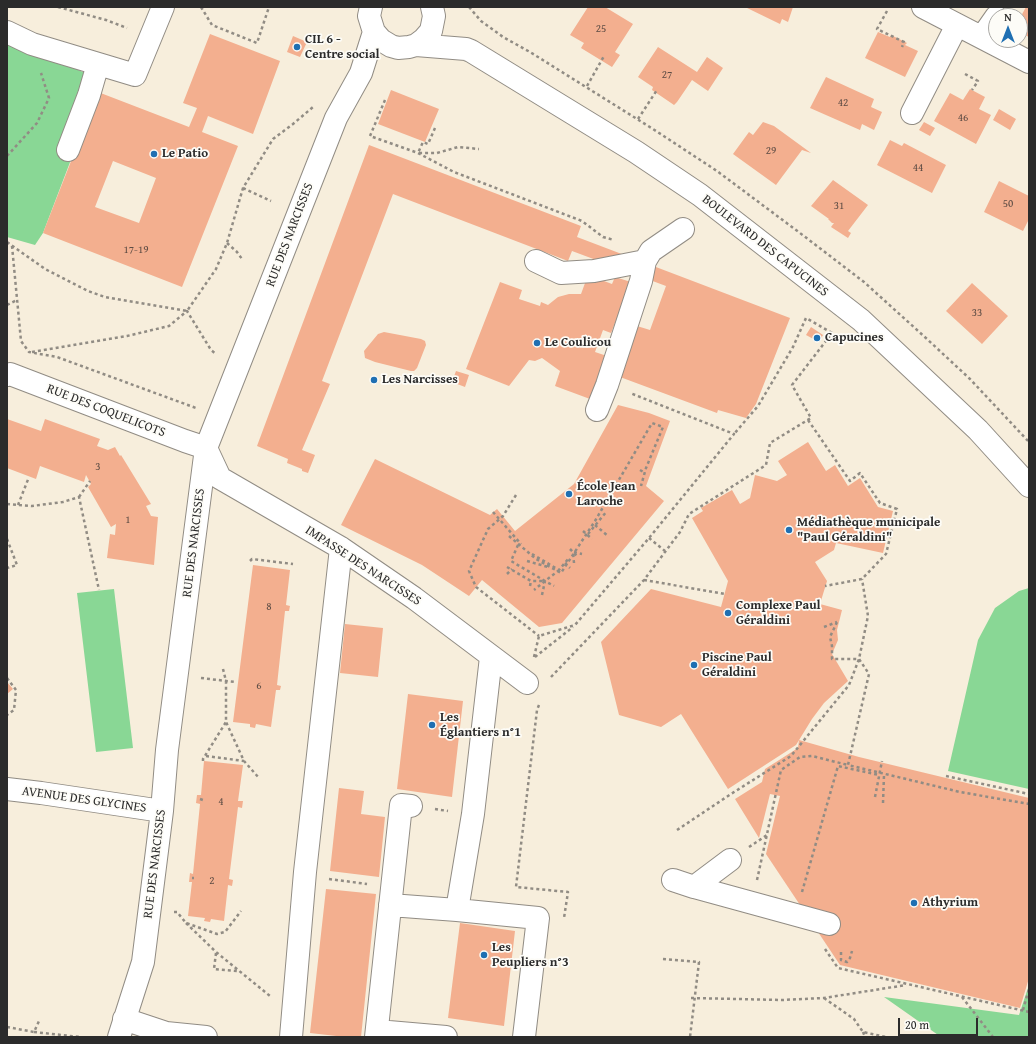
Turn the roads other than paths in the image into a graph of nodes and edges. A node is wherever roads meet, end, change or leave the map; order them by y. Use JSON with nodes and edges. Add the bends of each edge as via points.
{"nodes":[{"id":1,"x":163,"y":7,"type":"edge"},
{"id":2,"x":352,"y":7,"type":"edge"},
{"id":3,"x":923,"y":7,"type":"edge"},
{"id":4,"x":433,"y":12,"type":"edge"},
{"id":5,"x":372,"y":21,"type":"edge"},
{"id":6,"x":957,"y":25,"type":"junction"},
{"id":7,"x":988,"y":28,"type":"edge"},
{"id":8,"x":7,"y":32,"type":"edge"},
{"id":9,"x":982,"y":37,"type":"junction"},
{"id":10,"x":407,"y":46,"type":"junction"},
{"id":11,"x":466,"y":49,"type":"junction"},
{"id":12,"x":1029,"y":62,"type":"edge"},
{"id":13,"x":98,"y":64,"type":"junction"},
{"id":14,"x":361,"y":74,"type":"junction"},
{"id":15,"x":912,"y":113,"type":"dead end"},
{"id":16,"x":68,"y":150,"type":"dead end"},
{"id":17,"x":683,"y":229,"type":"dead end"},
{"id":18,"x":648,"y":256,"type":"junction"},
{"id":19,"x":536,"y":261,"type":"dead end"},
{"id":20,"x":9,"y":375,"type":"edge"},
{"id":21,"x":597,"y":410,"type":"dead end"},
{"id":22,"x":206,"y":448,"type":"junction"},
{"id":23,"x":1029,"y":486,"type":"edge"},
{"id":24,"x":341,"y":548,"type":"junction"},
{"id":25,"x":491,"y":657,"type":"junction"},
{"id":26,"x":527,"y":683,"type":"dead end"},
{"id":27,"x":7,"y":789,"type":"edge"},
{"id":28,"x":411,"y":806,"type":"dead end"},
{"id":29,"x":162,"y":811,"type":"junction"},
{"id":30,"x":730,"y":860,"type":"dead end"},
{"id":31,"x":673,"y":880,"type":"dead end"},
{"id":32,"x":694,"y":887,"type":"junction"},
{"id":33,"x":390,"y":905,"type":"junction"},
{"id":34,"x":457,"y":910,"type":"junction"},
{"id":35,"x":825,"y":934,"type":"road end"},
{"id":36,"x":122,"y":1028,"type":"edge"},
{"id":37,"x":376,"y":1034,"type":"edge"},
{"id":38,"x":206,"y":1037,"type":"edge"},
{"id":39,"x":291,"y":1037,"type":"edge"},
{"id":40,"x":446,"y":1037,"type":"edge"},
{"id":41,"x":524,"y":1037,"type":"edge"}],
"edges":[{"from":1,"to":13,"type":"street","via":[[135,75]]},
{"from":2,"to":5,"type":"street"},
{"from":3,"to":6,"type":"street"},
{"from":4,"to":10,"type":"street","name":"RUE DES NARCISSES","via":[[431,31],[424,39]]},
{"from":4,"to":11,"type":"street","name":"BOULEVARD DES CAPUCINES"},
{"from":5,"to":10,"type":"street","via":[[381,40],[391,46]]},
{"from":5,"to":14,"type":"street","name":"RUE DES NARCISSES"},
{"from":6,"to":9,"type":"street"},
{"from":6,"to":15,"type":"street"},
{"from":7,"to":9,"type":"street"},
{"from":8,"to":13,"type":"street","via":[[32,44]]},
{"from":9,"to":12,"type":"street"},
{"from":10,"to":11,"type":"street","name":"BOULEVARD DES CAPUCINES"},
{"from":10,"to":14,"type":"street","name":"RUE DES NARCISSES"},
{"from":11,"to":23,"type":"street","name":"BOULEVARD DES CAPUCINES","via":[[636,152],[700,195],[861,320],[978,430]]},
{"from":13,"to":16,"type":"street"},
{"from":14,"to":22,"type":"street","name":"RUE DES NARCISSES","via":[[336,118]]},
{"from":17,"to":18,"type":"street"},
{"from":18,"to":19,"type":"street","via":[[594,271],[561,274]]},
{"from":18,"to":21,"type":"street"},
{"from":20,"to":22,"type":"street","name":"RUE DES COQUELICOTS"},
{"from":22,"to":24,"type":"street","name":"IMPASSE DES NARCISSES","via":[[220,478]]},
{"from":22,"to":29,"type":"street","name":"RUE DES NARCISSES","via":[[167,750]]},
{"from":24,"to":25,"type":"street","name":"IMPASSE DES NARCISSES","via":[[414,598]]},
{"from":24,"to":39,"type":"street","via":[[305,872]]},
{"from":25,"to":26,"type":"street","name":"IMPASSE DES NARCISSES"},
{"from":25,"to":34,"type":"street","via":[[465,813]]},
{"from":27,"to":29,"type":"street","name":"AVENUE DES GLYCINES"},
{"from":28,"to":33,"type":"street","via":[[401,805]]},
{"from":29,"to":36,"type":"street","name":"RUE DES NARCISSES","via":[[143,962]]},
{"from":30,"to":32,"type":"street"},
{"from":31,"to":32,"type":"street"},
{"from":32,"to":35,"type":"street"},
{"from":33,"to":34,"type":"street"},
{"from":33,"to":37,"type":"street"},
{"from":34,"to":41,"type":"street","via":[[538,918]]},
{"from":36,"to":38,"type":"street"},
{"from":37,"to":40,"type":"street"}]}
